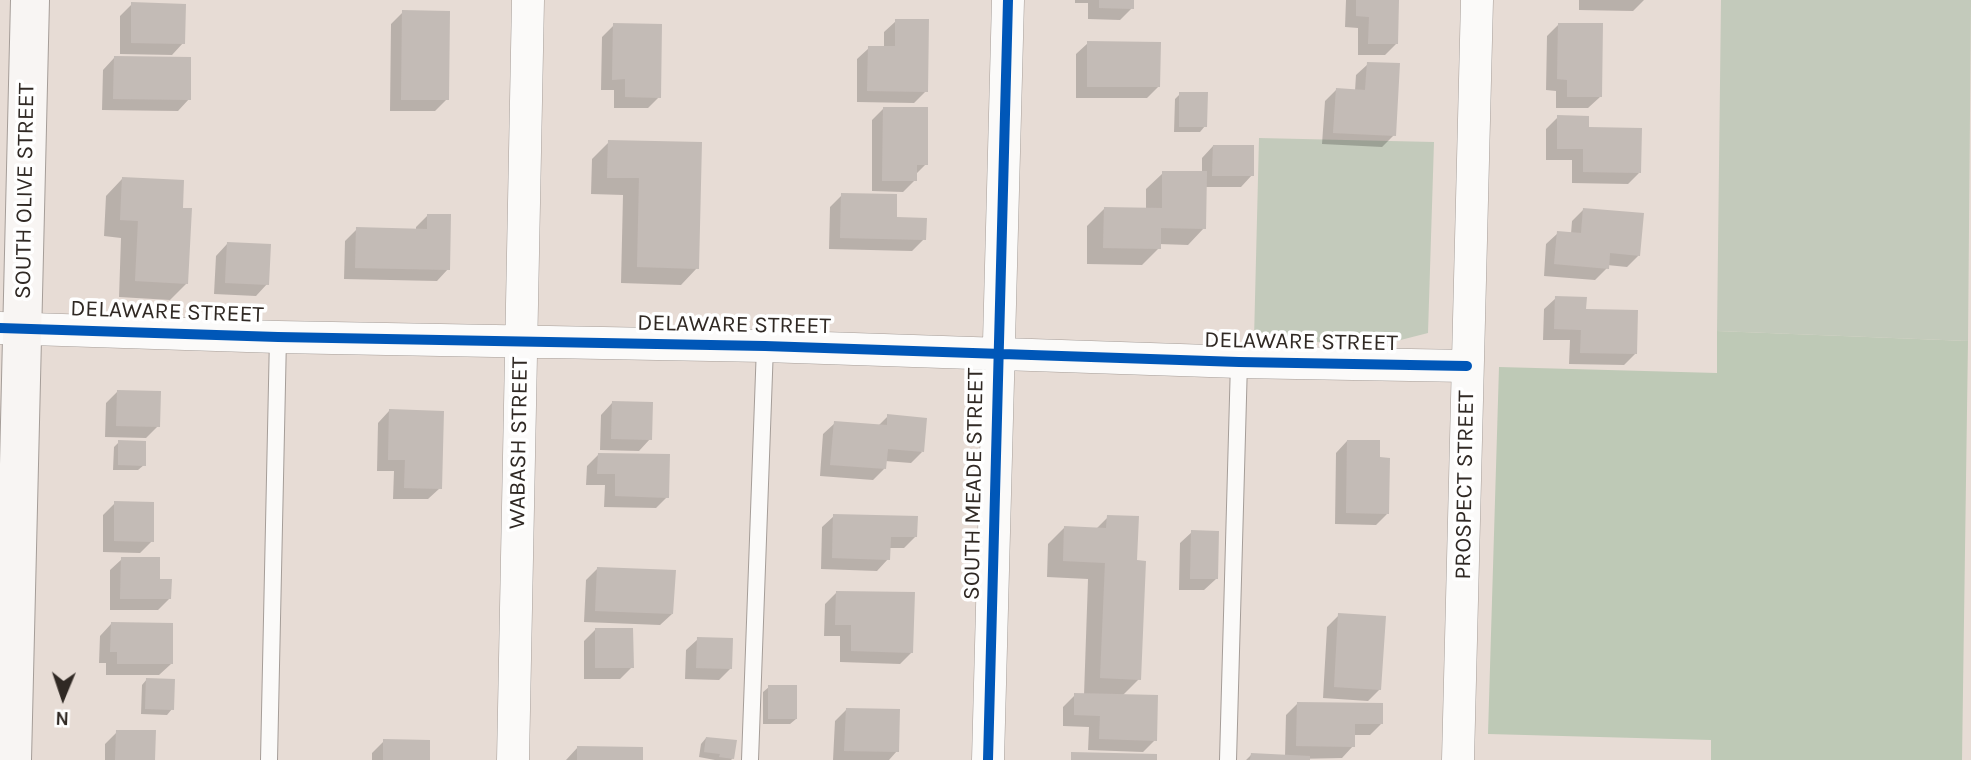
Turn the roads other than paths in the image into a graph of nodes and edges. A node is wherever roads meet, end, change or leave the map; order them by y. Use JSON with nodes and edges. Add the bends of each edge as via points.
{"nodes":[{"id":1,"x":30,"y":0,"type":"edge"},
{"id":2,"x":528,"y":0,"type":"edge"},
{"id":3,"x":1008,"y":0,"type":"edge"},
{"id":4,"x":1477,"y":0,"type":"edge"},
{"id":5,"x":11,"y":328,"type":"edge"},
{"id":6,"x":278,"y":337,"type":"junction"},
{"id":7,"x":521,"y":341,"type":"junction"},
{"id":8,"x":765,"y":346,"type":"junction"},
{"id":9,"x":998,"y":354,"type":"junction"},
{"id":10,"x":1239,"y":362,"type":"junction"},
{"id":11,"x":1467,"y":366,"type":"junction"},
{"id":12,"x":12,"y":760,"type":"edge"},
{"id":13,"x":269,"y":760,"type":"edge"},
{"id":14,"x":513,"y":760,"type":"edge"},
{"id":15,"x":750,"y":760,"type":"edge"},
{"id":16,"x":988,"y":760,"type":"edge"},
{"id":17,"x":1228,"y":760,"type":"edge"},
{"id":18,"x":1458,"y":760,"type":"edge"}],
"edges":[{"from":1,"to":5,"type":"street","name":"SOUTH OLIVE STREET"},
{"from":2,"to":7,"type":"street","name":"WABASH STREET"},
{"from":3,"to":9,"type":"street","name":"SOUTH MEADE STREET"},
{"from":4,"to":11,"type":"street","name":"PROSPECT STREET"},
{"from":5,"to":6,"type":"street","name":"DELAWARE STREET"},
{"from":5,"to":12,"type":"street","name":"SOUTH OLIVE STREET"},
{"from":6,"to":7,"type":"street","name":"DELAWARE STREET"},
{"from":6,"to":13,"type":"lane"},
{"from":7,"to":8,"type":"street","name":"DELAWARE STREET"},
{"from":7,"to":14,"type":"street","name":"WABASH STREET"},
{"from":8,"to":9,"type":"street","name":"DELAWARE STREET"},
{"from":8,"to":15,"type":"lane"},
{"from":9,"to":10,"type":"street","name":"DELAWARE STREET"},
{"from":9,"to":16,"type":"street","name":"SOUTH MEADE STREET"},
{"from":10,"to":11,"type":"street","name":"DELAWARE STREET"},
{"from":10,"to":17,"type":"lane"},
{"from":11,"to":18,"type":"street","name":"PROSPECT STREET"}]}
